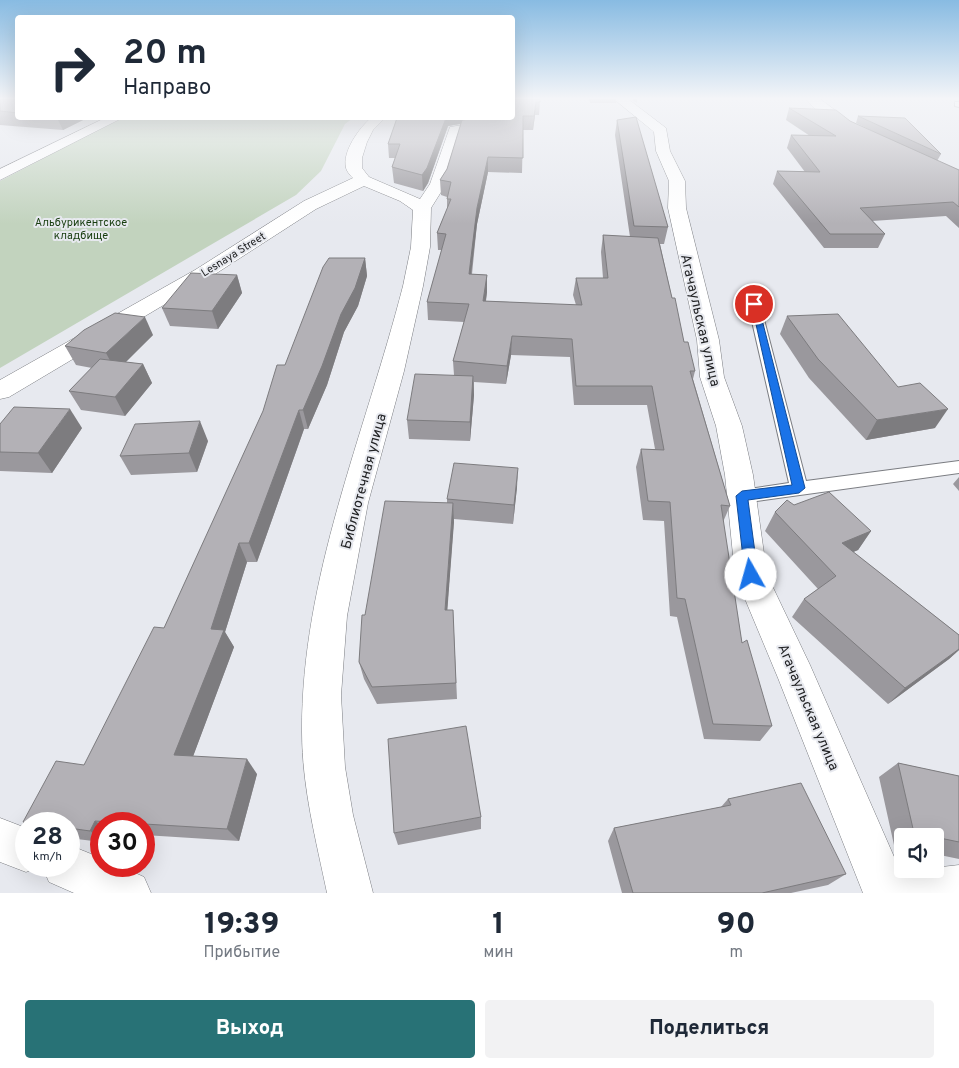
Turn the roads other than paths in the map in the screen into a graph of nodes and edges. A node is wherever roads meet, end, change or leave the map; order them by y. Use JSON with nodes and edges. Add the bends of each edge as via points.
{"nodes":[{"id":1,"x":69,"y":141,"type":"edge"},
{"id":2,"x":362,"y":141,"type":"edge"},
{"id":3,"x":452,"y":141,"type":"edge"},
{"id":4,"x":662,"y":141,"type":"edge"},
{"id":5,"x":0,"y":175,"type":"edge"},
{"id":6,"x":363,"y":180,"type":"junction"},
{"id":7,"x":422,"y":208,"type":"junction"},
{"id":8,"x":754,"y":304,"type":"dead end"},
{"id":9,"x":0,"y":391,"type":"edge"},
{"id":10,"x":959,"y":467,"type":"edge"},
{"id":11,"x":799,"y":488,"type":"junction"},
{"id":12,"x":742,"y":496,"type":"junction"},
{"id":13,"x":0,"y":840,"type":"edge"},
{"id":14,"x":15,"y":846,"type":"edge"},
{"id":15,"x":80,"y":872,"type":"edge"},
{"id":16,"x":959,"y":888,"type":"edge"},
{"id":17,"x":128,"y":893,"type":"edge"},
{"id":18,"x":350,"y":893,"type":"edge"},
{"id":19,"x":886,"y":893,"type":"edge"},
{"id":20,"x":915,"y":893,"type":"edge"}],
"edges":[{"from":1,"to":5,"type":"street"},
{"from":2,"to":6,"type":"street","via":[[354,158],[354,169]]},
{"from":3,"to":7,"type":"street","via":[[438,184]]},
{"from":4,"to":12,"type":"street","name":"Агачаульская улица","via":[[677,181],[680,224],[708,340],[712,377],[729,426]]},
{"from":6,"to":7,"type":"street","via":[[406,197]]},
{"from":6,"to":9,"type":"street","name":"Lesnaya Street","via":[[310,205],[202,274]]},
{"from":7,"to":18,"type":"street","name":"Библиотечная улица","via":[[416,273],[383,408],[344,543],[328,638],[322,700],[324,768]]},
{"from":8,"to":11,"type":"lane"},
{"from":10,"to":11,"type":"lane"},
{"from":11,"to":12,"type":"lane"},
{"from":12,"to":19,"type":"street","name":"Агачаульская улица","via":[[751,575]]},
{"from":13,"to":14,"type":"street"},
{"from":15,"to":17,"type":"street"},
{"from":16,"to":20,"type":"street"}]}
